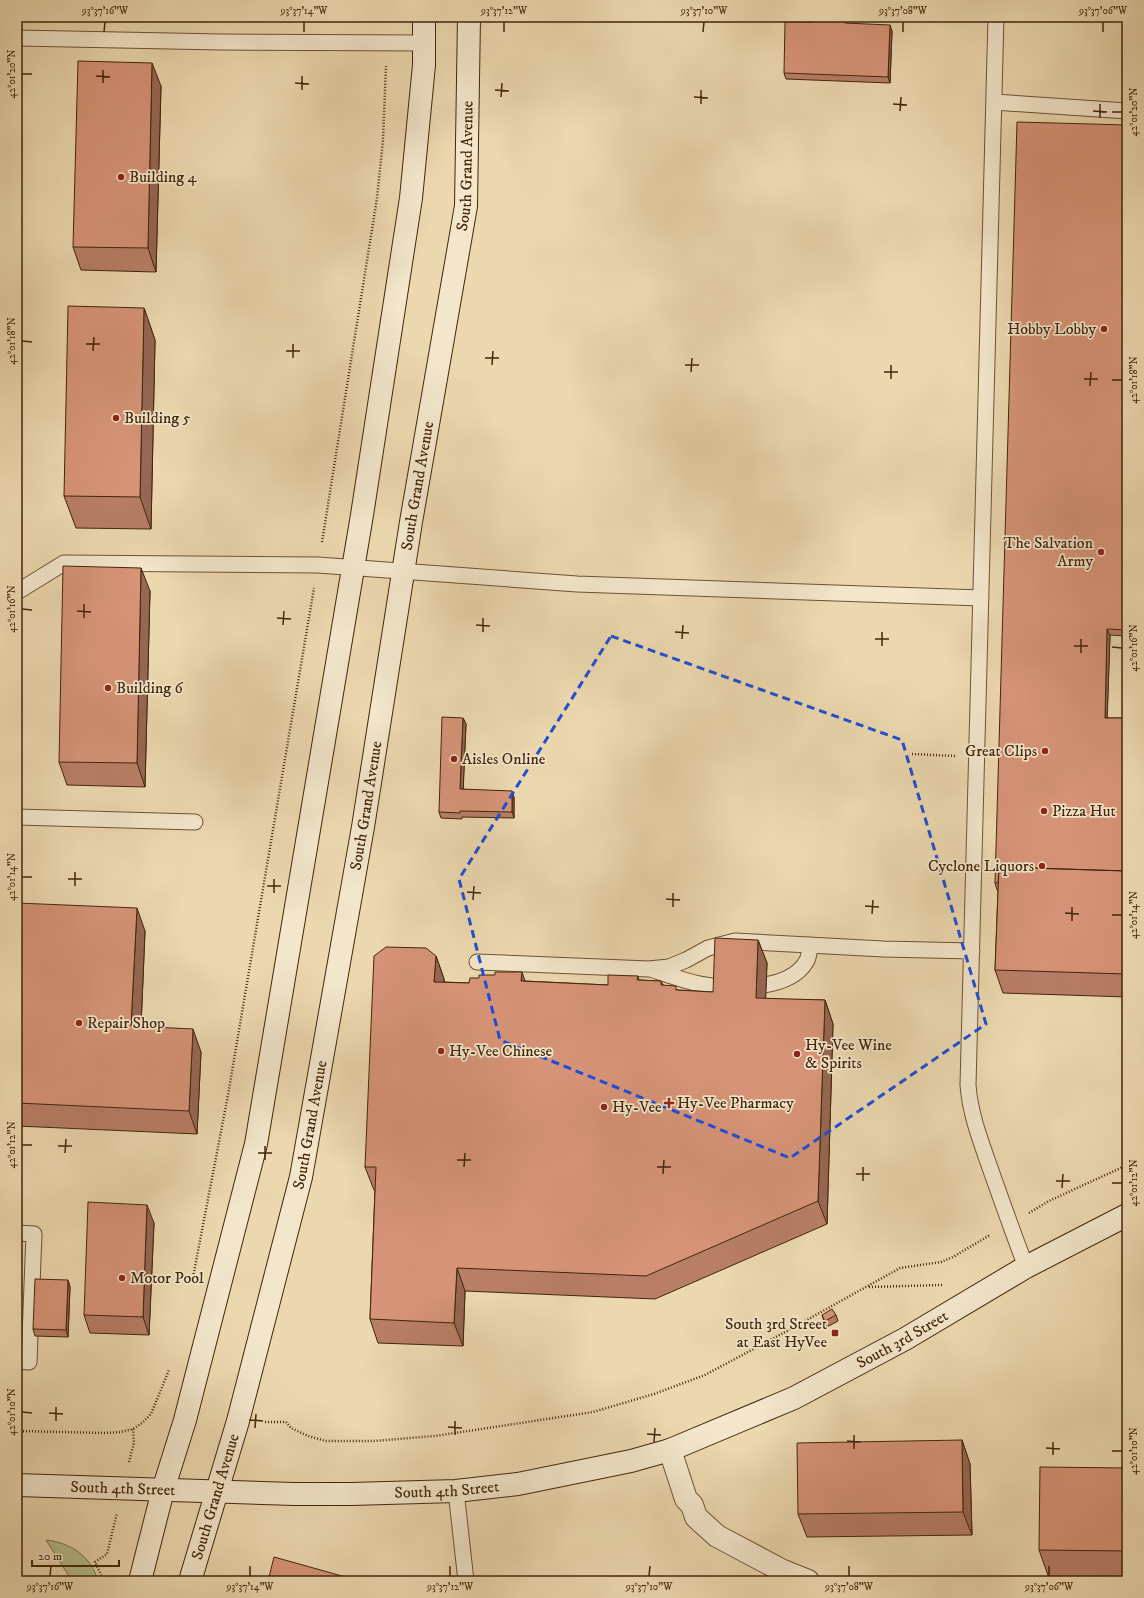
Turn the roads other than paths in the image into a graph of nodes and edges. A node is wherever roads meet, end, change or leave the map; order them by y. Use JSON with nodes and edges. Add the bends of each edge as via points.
{"nodes":[{"id":1,"x":424,"y":17,"type":"edge"},
{"id":2,"x":469,"y":17,"type":"edge"},
{"id":3,"x":996,"y":17,"type":"edge"},
{"id":4,"x":17,"y":38,"type":"edge"},
{"id":5,"x":424,"y":42,"type":"junction"},
{"id":6,"x":994,"y":102,"type":"junction"},
{"id":7,"x":1127,"y":111,"type":"edge"},
{"id":8,"x":353,"y":567,"type":"junction"},
{"id":9,"x":404,"y":570,"type":"junction"},
{"id":10,"x":17,"y":592,"type":"edge"},
{"id":11,"x":981,"y":598,"type":"junction"},
{"id":12,"x":17,"y":817,"type":"edge"},
{"id":13,"x":195,"y":822,"type":"dead end"},
{"id":14,"x":811,"y":945,"type":"junction"},
{"id":15,"x":972,"y":951,"type":"junction"},
{"id":16,"x":477,"y":962,"type":"dead end"},
{"id":17,"x":648,"y":969,"type":"junction"},
{"id":18,"x":1127,"y":1215,"type":"edge"},
{"id":19,"x":17,"y":1233,"type":"edge"},
{"id":20,"x":1026,"y":1266,"type":"junction"},
{"id":21,"x":17,"y":1362,"type":"edge"},
{"id":22,"x":670,"y":1450,"type":"junction"},
{"id":23,"x":17,"y":1485,"type":"edge"},
{"id":24,"x":164,"y":1490,"type":"junction"},
{"id":25,"x":456,"y":1491,"type":"junction"},
{"id":26,"x":216,"y":1492,"type":"junction"},
{"id":27,"x":140,"y":1581,"type":"edge"},
{"id":28,"x":190,"y":1581,"type":"edge"},
{"id":29,"x":466,"y":1581,"type":"edge"},
{"id":30,"x":808,"y":1581,"type":"edge"}],
"edges":[{"from":1,"to":5,"type":"street"},
{"from":2,"to":9,"type":"street","name":"South Grand Avenue","via":[[466,206]]},
{"from":3,"to":6,"type":"lane"},
{"from":4,"to":5,"type":"lane"},
{"from":5,"to":8,"type":"street","via":[[411,198]]},
{"from":6,"to":7,"type":"lane"},
{"from":6,"to":11,"type":"lane"},
{"from":8,"to":9,"type":"lane"},
{"from":8,"to":10,"type":"lane","via":[[64,563]]},
{"from":8,"to":24,"type":"street","via":[[256,1144],[185,1420]]},
{"from":9,"to":11,"type":"lane","via":[[577,584]]},
{"from":9,"to":26,"type":"street","name":"South Grand Avenue","via":[[363,827],[301,1177],[238,1421]]},
{"from":11,"to":15,"type":"lane"},
{"from":12,"to":13,"type":"lane"},
{"from":14,"to":15,"type":"lane"},
{"from":14,"to":17,"type":"lane","via":[[735,941],[708,948],[669,967]]},
{"from":14,"to":17,"type":"lane","via":[[806,962],[791,977],[771,985],[735,987],[702,984]]},
{"from":15,"to":20,"type":"lane","via":[[968,1085],[970,1105],[1009,1224]]},
{"from":16,"to":17,"type":"lane"},
{"from":18,"to":20,"type":"street","name":"South 3rd Street"},
{"from":19,"to":21,"type":"lane","via":[[34,1234],[29,1362]]},
{"from":20,"to":22,"type":"street","name":"South 3rd Street","via":[[906,1339],[794,1398]]},
{"from":22,"to":25,"type":"street","name":"South 4th Street","via":[[569,1475]]},
{"from":22,"to":30,"type":"street","via":[[686,1498],[692,1505],[696,1517],[718,1536],[783,1571]]},
{"from":23,"to":24,"type":"street","name":"South 4th Street"},
{"from":24,"to":26,"type":"street","name":"South 4th Street"},
{"from":24,"to":27,"type":"street"},
{"from":25,"to":26,"type":"street","name":"South 4th Street","via":[[352,1494]]},
{"from":25,"to":29,"type":"lane"},
{"from":26,"to":28,"type":"street","name":"South Grand Avenue"}]}
